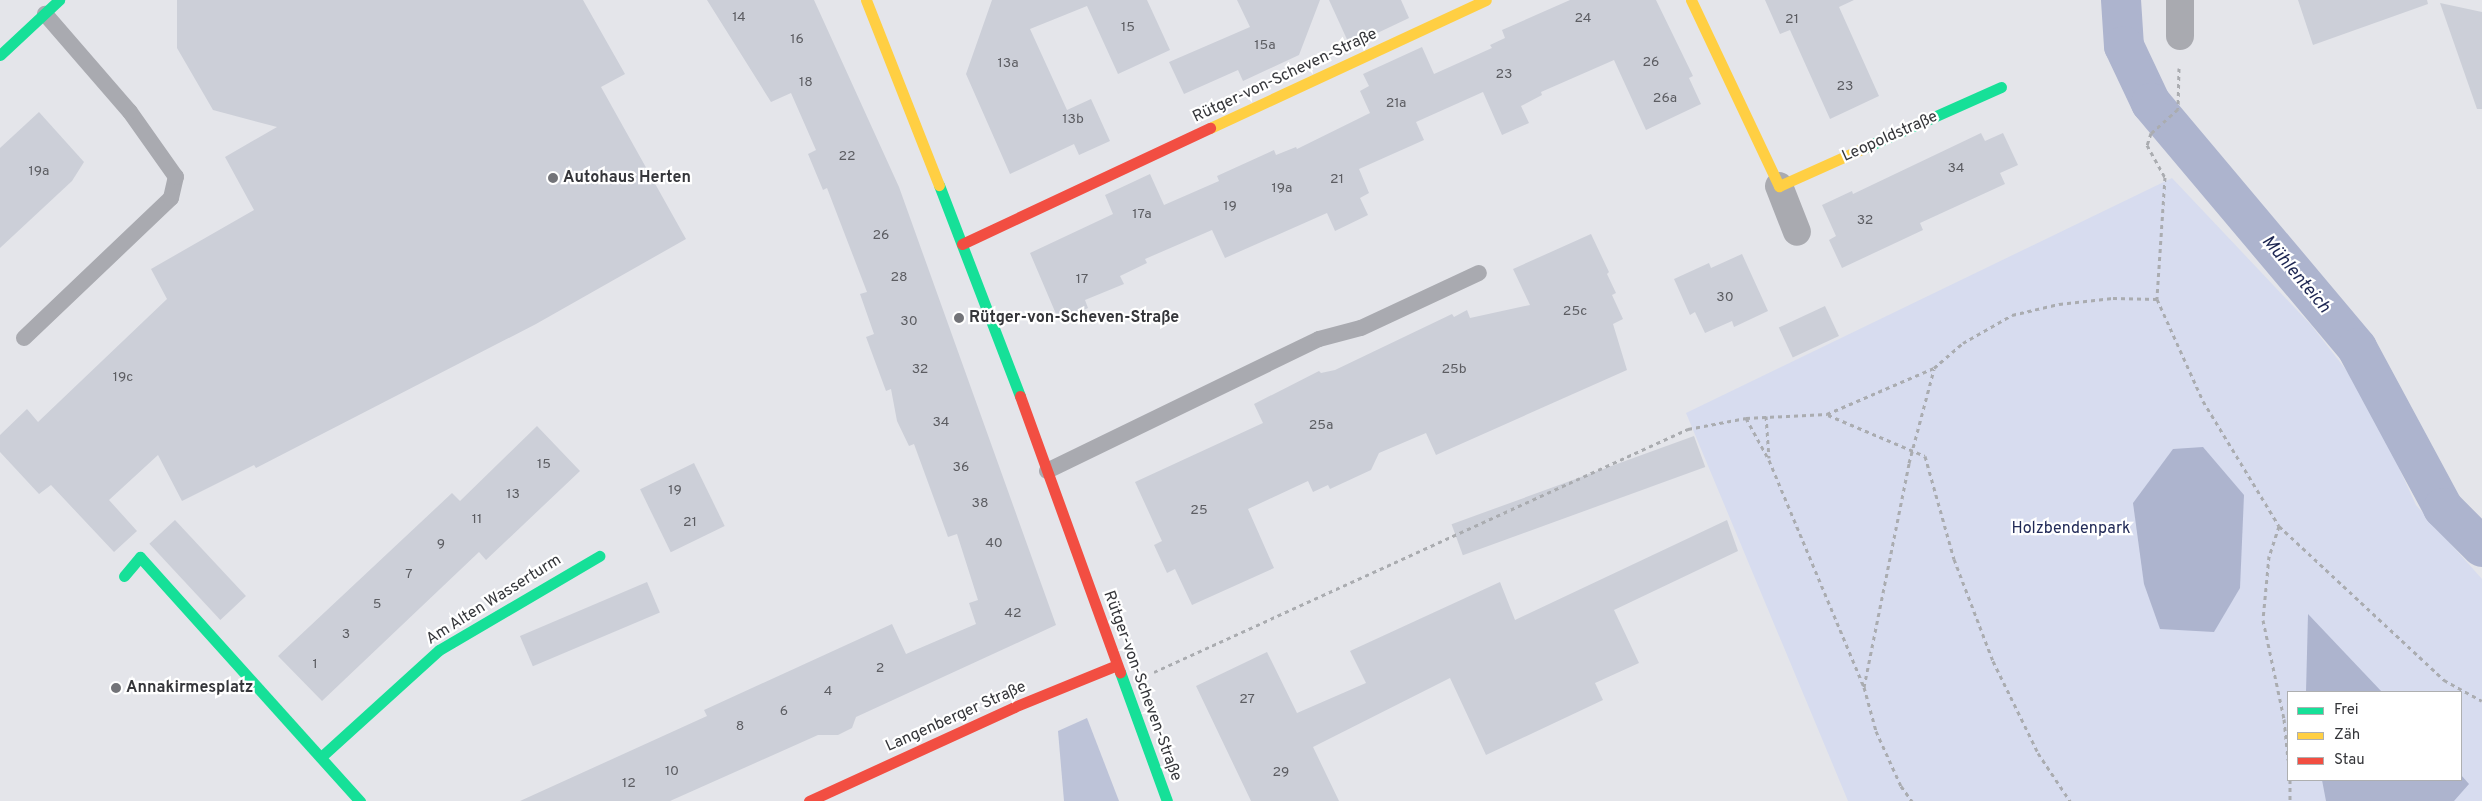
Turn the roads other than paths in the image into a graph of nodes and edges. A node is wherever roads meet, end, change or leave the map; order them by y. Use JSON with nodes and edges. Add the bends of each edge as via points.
{"nodes":[{"id":1,"x":59,"y":0,"type":"edge"},
{"id":2,"x":866,"y":0,"type":"edge"},
{"id":3,"x":1486,"y":0,"type":"edge"},
{"id":4,"x":1691,"y":0,"type":"edge"},
{"id":5,"x":2180,"y":0,"type":"edge"},
{"id":6,"x":45,"y":14,"type":"junction"},
{"id":7,"x":2180,"y":36,"type":"road end"},
{"id":8,"x":0,"y":55,"type":"edge"},
{"id":9,"x":2001,"y":87,"type":"dead end"},
{"id":10,"x":1779,"y":186,"type":"junction"},
{"id":11,"x":1797,"y":232,"type":"dead end"},
{"id":12,"x":962,"y":244,"type":"junction"},
{"id":13,"x":1479,"y":273,"type":"dead end"},
{"id":14,"x":24,"y":338,"type":"dead end"},
{"id":15,"x":1048,"y":471,"type":"junction"},
{"id":16,"x":599,"y":556,"type":"dead end"},
{"id":17,"x":124,"y":576,"type":"dead end"},
{"id":18,"x":1116,"y":665,"type":"junction"},
{"id":19,"x":321,"y":757,"type":"junction"},
{"id":20,"x":360,"y":801,"type":"edge"},
{"id":21,"x":809,"y":801,"type":"edge"},
{"id":22,"x":1167,"y":801,"type":"edge"}],
"edges":[{"from":1,"to":6,"type":"street"},
{"from":2,"to":12,"type":"street","name":"Rütger-von-Scheven-Straße"},
{"from":3,"to":12,"type":"street","name":"Rütger-von-Scheven-Straße"},
{"from":4,"to":10,"type":"street"},
{"from":5,"to":7,"type":"street"},
{"from":6,"to":8,"type":"street"},
{"from":6,"to":14,"type":"lane","via":[[130,112],[176,178],[171,198]]},
{"from":9,"to":10,"type":"street","name":"Leopoldstraße"},
{"from":10,"to":11,"type":"street"},
{"from":12,"to":15,"type":"street","name":"Rütger-von-Scheven-Straße"},
{"from":13,"to":15,"type":"lane","via":[[1360,328],[1319,339]]},
{"from":15,"to":18,"type":"street","name":"Rütger-von-Scheven-Straße"},
{"from":16,"to":19,"type":"street","name":"Am Alten Wasserturm","via":[[439,650]]},
{"from":17,"to":19,"type":"street","via":[[140,558]]},
{"from":18,"to":21,"type":"street","name":"Langenberger Straße","via":[[1014,707]]},
{"from":18,"to":22,"type":"street","name":"Rütger-von-Scheven-Straße"},
{"from":19,"to":20,"type":"street"}]}
